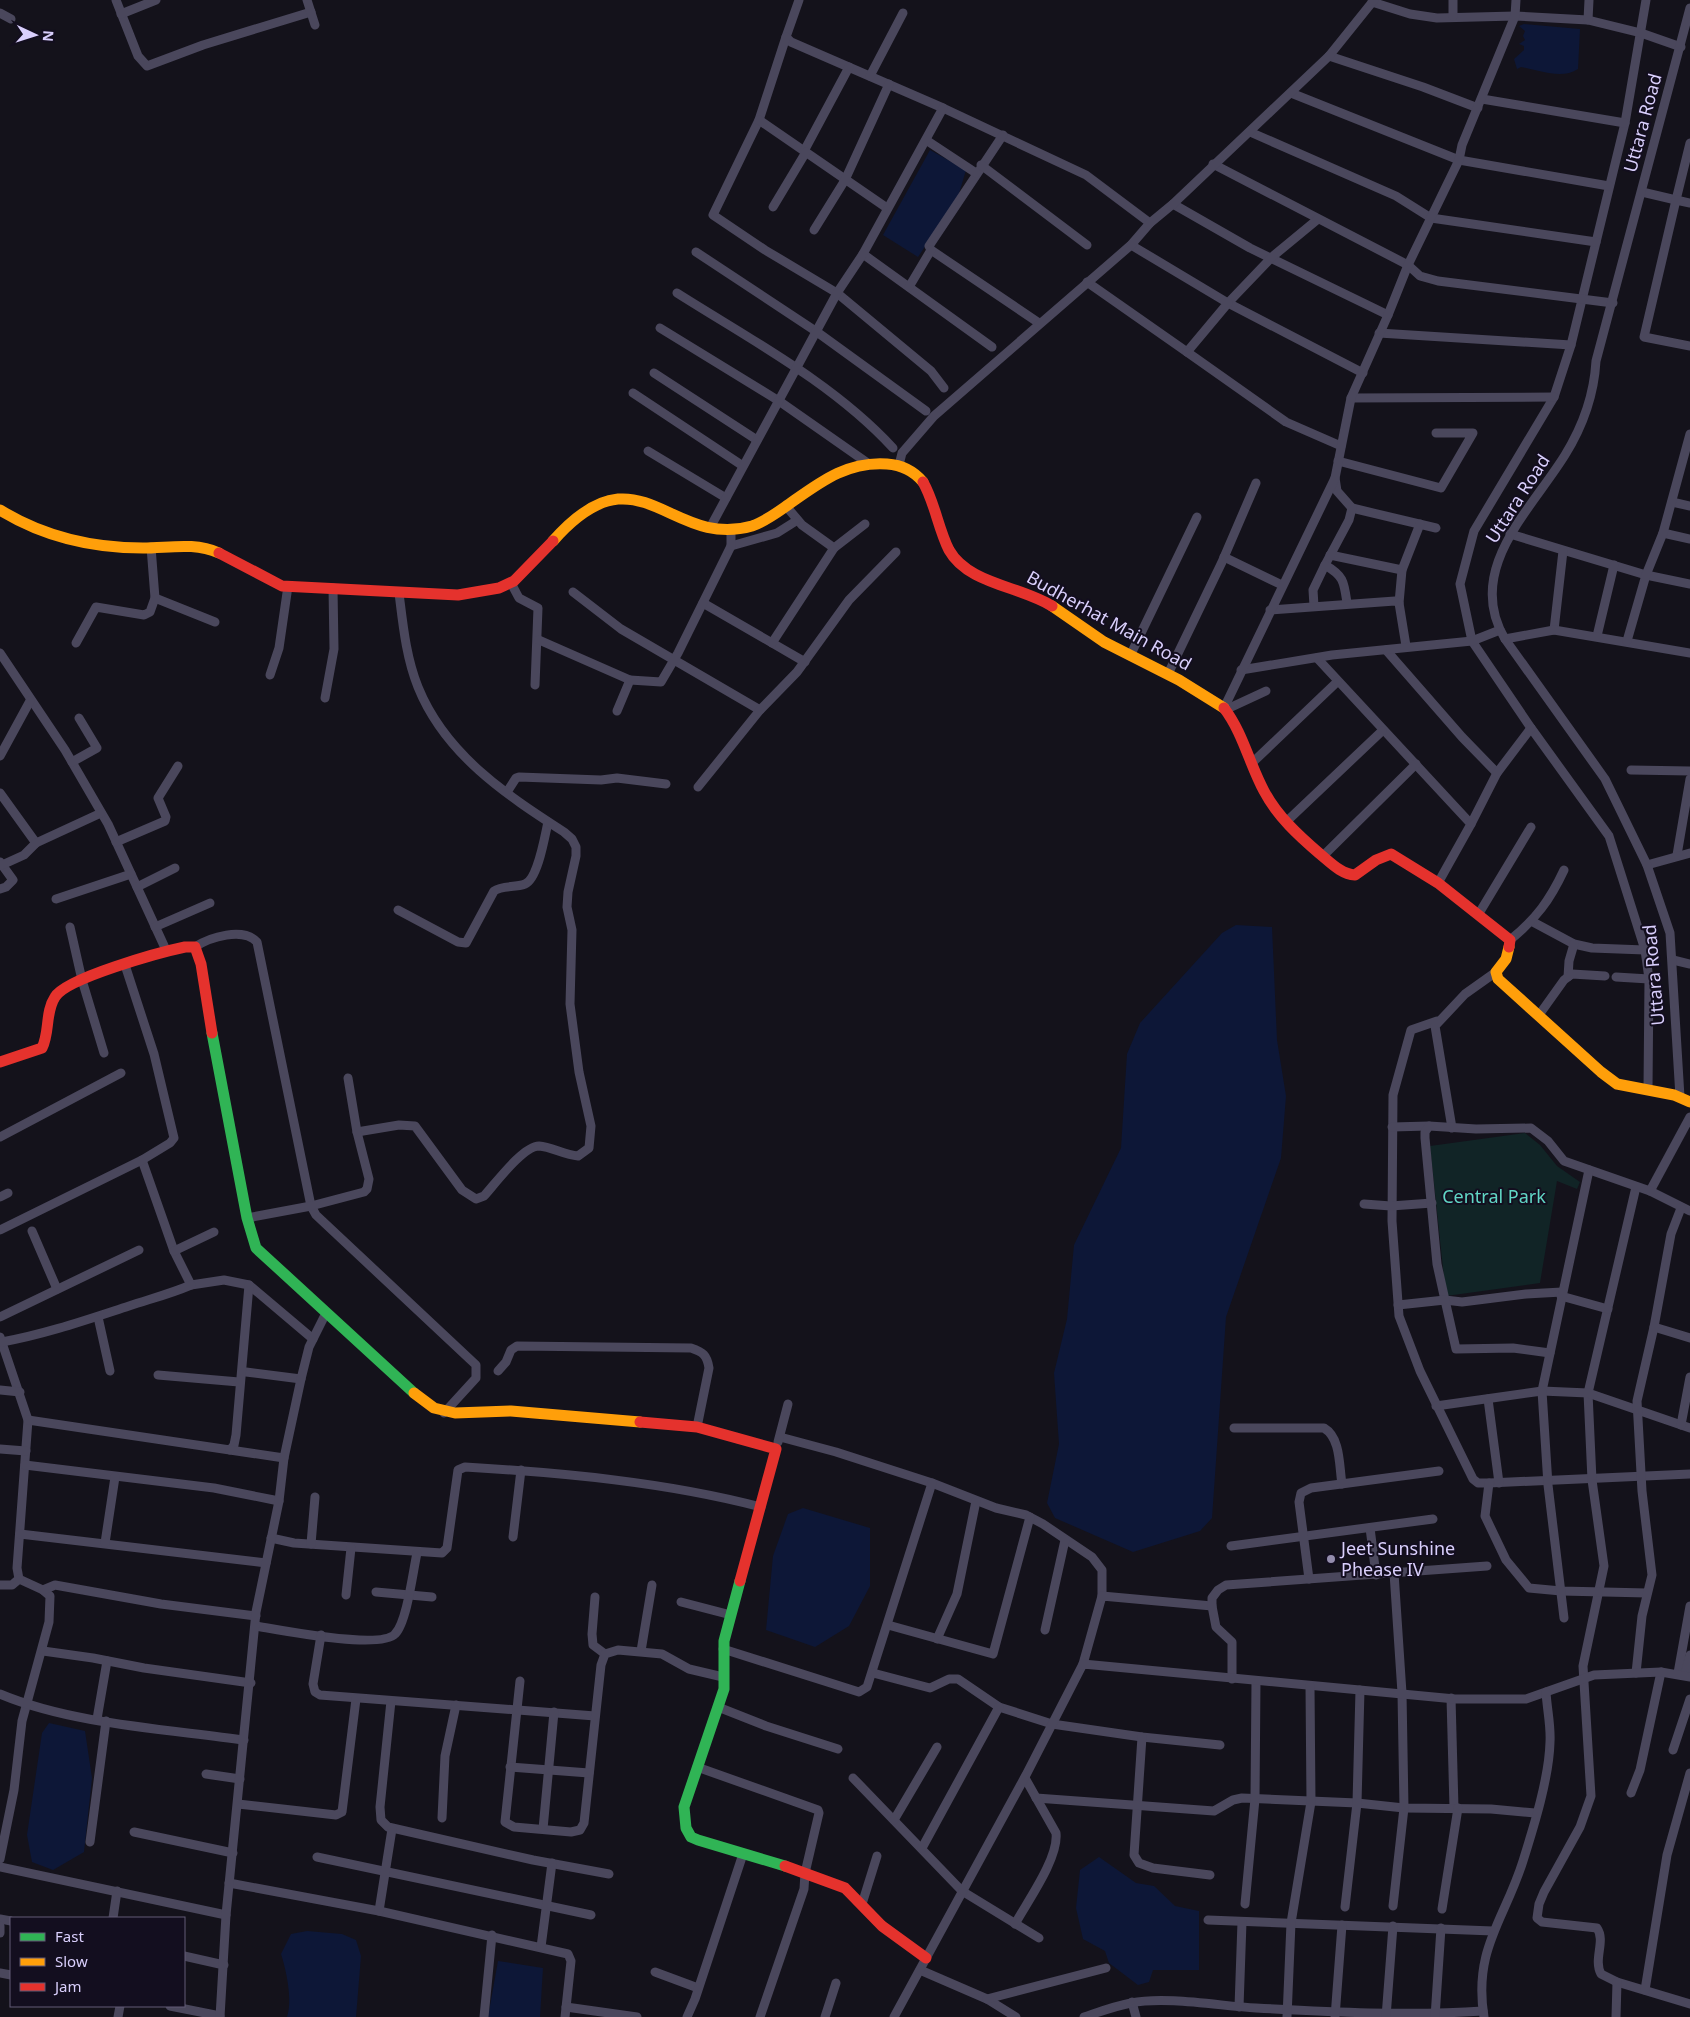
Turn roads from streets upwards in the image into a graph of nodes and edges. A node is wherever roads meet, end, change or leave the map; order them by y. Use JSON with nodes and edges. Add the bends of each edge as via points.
{"nodes":[{"id":1,"x":116,"y":0,"type":"edge"},
{"id":2,"x":156,"y":0,"type":"edge"},
{"id":3,"x":307,"y":0,"type":"edge"},
{"id":4,"x":799,"y":0,"type":"edge"},
{"id":5,"x":1453,"y":0,"type":"edge"},
{"id":6,"x":1516,"y":0,"type":"edge"},
{"id":7,"x":1589,"y":0,"type":"edge"},
{"id":8,"x":1646,"y":0,"type":"edge"},
{"id":9,"x":1373,"y":1,"type":"edge"},
{"id":10,"x":1690,"y":8,"type":"edge"},
{"id":11,"x":311,"y":12,"type":"junction"},
{"id":12,"x":0,"y":13,"type":"edge"},
{"id":13,"x":903,"y":13,"type":"dead end"},
{"id":14,"x":121,"y":14,"type":"junction"},
{"id":15,"x":1453,"y":16,"type":"junction"},
{"id":16,"x":1515,"y":16,"type":"junction"},
{"id":17,"x":11,"y":19,"type":"dead end"},
{"id":18,"x":1588,"y":20,"type":"junction"},
{"id":19,"x":315,"y":25,"type":"dead end"},
{"id":20,"x":1641,"y":33,"type":"junction"},
{"id":21,"x":786,"y":37,"type":"junction"},
{"id":22,"x":1677,"y":45,"type":"junction"},
{"id":23,"x":1328,"y":56,"type":"junction"},
{"id":24,"x":849,"y":67,"type":"junction"},
{"id":25,"x":870,"y":76,"type":"junction"},
{"id":26,"x":888,"y":84,"type":"junction"},
{"id":27,"x":1291,"y":93,"type":"junction"},
{"id":28,"x":1482,"y":99,"type":"junction"},
{"id":29,"x":944,"y":108,"type":"junction"},
{"id":30,"x":1478,"y":108,"type":"junction"},
{"id":31,"x":759,"y":120,"type":"junction"},
{"id":32,"x":1624,"y":123,"type":"junction"},
{"id":33,"x":1250,"y":132,"type":"junction"},
{"id":34,"x":1003,"y":135,"type":"junction"},
{"id":35,"x":926,"y":140,"type":"junction"},
{"id":36,"x":1690,"y":143,"type":"edge"},
{"id":37,"x":805,"y":152,"type":"junction"},
{"id":38,"x":1459,"y":160,"type":"junction"},
{"id":39,"x":1213,"y":164,"type":"junction"},
{"id":40,"x":979,"y":169,"type":"junction"},
{"id":41,"x":845,"y":180,"type":"junction"},
{"id":42,"x":1610,"y":186,"type":"junction"},
{"id":43,"x":1642,"y":192,"type":"junction"},
{"id":44,"x":1676,"y":200,"type":"junction"},
{"id":45,"x":1690,"y":203,"type":"edge"},
{"id":46,"x":1174,"y":204,"type":"junction"},
{"id":47,"x":773,"y":208,"type":"dead end"},
{"id":48,"x":888,"y":208,"type":"junction"},
{"id":49,"x":1430,"y":218,"type":"junction"},
{"id":50,"x":1318,"y":219,"type":"junction"},
{"id":51,"x":1150,"y":223,"type":"junction"},
{"id":52,"x":814,"y":230,"type":"dead end"},
{"id":53,"x":1596,"y":242,"type":"junction"},
{"id":54,"x":1087,"y":245,"type":"dead end"},
{"id":55,"x":1131,"y":245,"type":"junction"},
{"id":56,"x":931,"y":250,"type":"junction"},
{"id":57,"x":696,"y":252,"type":"dead end"},
{"id":58,"x":864,"y":254,"type":"junction"},
{"id":59,"x":1272,"y":257,"type":"junction"},
{"id":60,"x":1408,"y":265,"type":"junction"},
{"id":61,"x":1087,"y":282,"type":"junction"},
{"id":62,"x":910,"y":287,"type":"junction"},
{"id":63,"x":677,"y":293,"type":"dead end"},
{"id":64,"x":837,"y":293,"type":"junction"},
{"id":65,"x":1582,"y":299,"type":"junction"},
{"id":66,"x":1228,"y":303,"type":"junction"},
{"id":67,"x":1613,"y":303,"type":"junction"},
{"id":68,"x":1388,"y":316,"type":"junction"},
{"id":69,"x":1039,"y":323,"type":"junction"},
{"id":70,"x":660,"y":328,"type":"dead end"},
{"id":71,"x":817,"y":332,"type":"junction"},
{"id":72,"x":1379,"y":333,"type":"junction"},
{"id":73,"x":1571,"y":345,"type":"junction"},
{"id":74,"x":1690,"y":346,"type":"edge"},
{"id":75,"x":992,"y":347,"type":"dead end"},
{"id":76,"x":1187,"y":352,"type":"junction"},
{"id":77,"x":797,"y":369,"type":"junction"},
{"id":78,"x":654,"y":373,"type":"dead end"},
{"id":79,"x":1363,"y":373,"type":"junction"},
{"id":80,"x":944,"y":388,"type":"dead end"},
{"id":81,"x":634,"y":393,"type":"dead end"},
{"id":82,"x":1554,"y":397,"type":"junction"},
{"id":83,"x":1351,"y":398,"type":"junction"},
{"id":84,"x":779,"y":401,"type":"junction"},
{"id":85,"x":926,"y":411,"type":"dead end"},
{"id":86,"x":1436,"y":433,"type":"dead end"},
{"id":87,"x":1690,"y":434,"type":"edge"},
{"id":88,"x":757,"y":440,"type":"junction"},
{"id":89,"x":1341,"y":446,"type":"junction"},
{"id":90,"x":893,"y":448,"type":"dead end"},
{"id":91,"x":648,"y":451,"type":"dead end"},
{"id":92,"x":1338,"y":461,"type":"junction"},
{"id":93,"x":870,"y":465,"type":"junction"},
{"id":94,"x":899,"y":465,"type":"junction"},
{"id":95,"x":744,"y":466,"type":"junction"},
{"id":96,"x":1686,"y":466,"type":"edge"},
{"id":97,"x":1335,"y":478,"type":"junction"},
{"id":98,"x":1256,"y":484,"type":"dead end"},
{"id":99,"x":726,"y":498,"type":"junction"},
{"id":100,"x":1672,"y":502,"type":"junction"},
{"id":101,"x":786,"y":506,"type":"junction"},
{"id":102,"x":1690,"y":506,"type":"edge"},
{"id":103,"x":1352,"y":508,"type":"junction"},
{"id":104,"x":0,"y":510,"type":"edge"},
{"id":105,"x":1197,"y":517,"type":"dead end"},
{"id":106,"x":796,"y":521,"type":"junction"},
{"id":107,"x":865,"y":524,"type":"dead end"},
{"id":108,"x":1420,"y":524,"type":"junction"},
{"id":109,"x":711,"y":526,"type":"junction"},
{"id":110,"x":1436,"y":528,"type":"dead end"},
{"id":111,"x":731,"y":531,"type":"junction"},
{"id":112,"x":1663,"y":533,"type":"junction"},
{"id":113,"x":1510,"y":534,"type":"junction"},
{"id":114,"x":1690,"y":539,"type":"edge"},
{"id":115,"x":731,"y":546,"type":"junction"},
{"id":116,"x":152,"y":547,"type":"junction"},
{"id":117,"x":834,"y":548,"type":"junction"},
{"id":118,"x":1563,"y":551,"type":"junction"},
{"id":119,"x":896,"y":552,"type":"dead end"},
{"id":120,"x":1330,"y":555,"type":"junction"},
{"id":121,"x":1224,"y":558,"type":"junction"},
{"id":122,"x":1325,"y":565,"type":"junction"},
{"id":123,"x":1614,"y":565,"type":"junction"},
{"id":124,"x":1402,"y":570,"type":"junction"},
{"id":125,"x":1646,"y":576,"type":"junction"},
{"id":126,"x":511,"y":583,"type":"junction"},
{"id":127,"x":1690,"y":584,"type":"edge"},
{"id":128,"x":1282,"y":585,"type":"junction"},
{"id":129,"x":333,"y":588,"type":"junction"},
{"id":130,"x":287,"y":591,"type":"junction"},
{"id":131,"x":573,"y":592,"type":"dead end"},
{"id":132,"x":398,"y":593,"type":"junction"},
{"id":133,"x":155,"y":598,"type":"junction"},
{"id":134,"x":703,"y":603,"type":"junction"},
{"id":135,"x":1347,"y":603,"type":"junction"},
{"id":136,"x":1399,"y":603,"type":"junction"},
{"id":137,"x":1314,"y":606,"type":"junction"},
{"id":138,"x":1270,"y":610,"type":"junction"},
{"id":139,"x":215,"y":622,"type":"dead end"},
{"id":140,"x":1500,"y":630,"type":"junction"},
{"id":141,"x":1554,"y":630,"type":"junction"},
{"id":142,"x":1597,"y":636,"type":"junction"},
{"id":143,"x":1505,"y":639,"type":"junction"},
{"id":144,"x":539,"y":640,"type":"junction"},
{"id":145,"x":1472,"y":641,"type":"junction"},
{"id":146,"x":1626,"y":641,"type":"junction"},
{"id":147,"x":76,"y":643,"type":"dead end"},
{"id":148,"x":772,"y":643,"type":"junction"},
{"id":149,"x":1406,"y":646,"type":"junction"},
{"id":150,"x":1386,"y":650,"type":"junction"},
{"id":151,"x":0,"y":653,"type":"edge"},
{"id":152,"x":1690,"y":653,"type":"edge"},
{"id":153,"x":1130,"y":656,"type":"junction"},
{"id":154,"x":1317,"y":658,"type":"junction"},
{"id":155,"x":673,"y":659,"type":"junction"},
{"id":156,"x":805,"y":662,"type":"junction"},
{"id":157,"x":1241,"y":670,"type":"junction"},
{"id":158,"x":1168,"y":674,"type":"junction"},
{"id":159,"x":270,"y":675,"type":"dead end"},
{"id":160,"x":630,"y":680,"type":"junction"},
{"id":161,"x":1337,"y":682,"type":"junction"},
{"id":162,"x":535,"y":685,"type":"dead end"},
{"id":163,"x":1266,"y":691,"type":"dead end"},
{"id":164,"x":325,"y":698,"type":"dead end"},
{"id":165,"x":30,"y":700,"type":"junction"},
{"id":166,"x":1224,"y":709,"type":"junction"},
{"id":167,"x":760,"y":710,"type":"junction"},
{"id":168,"x":617,"y":711,"type":"dead end"},
{"id":169,"x":79,"y":718,"type":"dead end"},
{"id":170,"x":1531,"y":728,"type":"junction"},
{"id":171,"x":1382,"y":731,"type":"junction"},
{"id":172,"x":0,"y":756,"type":"edge"},
{"id":173,"x":72,"y":762,"type":"junction"},
{"id":174,"x":1252,"y":763,"type":"junction"},
{"id":175,"x":1416,"y":764,"type":"junction"},
{"id":176,"x":178,"y":766,"type":"dead end"},
{"id":177,"x":1631,"y":770,"type":"dead end"},
{"id":178,"x":1690,"y":772,"type":"edge"},
{"id":179,"x":1497,"y":773,"type":"junction"},
{"id":180,"x":1690,"y":779,"type":"edge"},
{"id":181,"x":666,"y":784,"type":"dead end"},
{"id":182,"x":698,"y":787,"type":"dead end"},
{"id":183,"x":0,"y":792,"type":"edge"},
{"id":184,"x":507,"y":792,"type":"junction"},
{"id":185,"x":101,"y":813,"type":"junction"},
{"id":186,"x":548,"y":822,"type":"junction"},
{"id":187,"x":1286,"y":822,"type":"junction"},
{"id":188,"x":1471,"y":824,"type":"junction"},
{"id":189,"x":1531,"y":827,"type":"dead end"},
{"id":190,"x":116,"y":842,"type":"junction"},
{"id":191,"x":36,"y":843,"type":"junction"},
{"id":192,"x":1690,"y":853,"type":"edge"},
{"id":193,"x":1676,"y":855,"type":"junction"},
{"id":194,"x":1322,"y":856,"type":"junction"},
{"id":195,"x":1,"y":863,"type":"edge"},
{"id":196,"x":1647,"y":865,"type":"junction"},
{"id":197,"x":175,"y":868,"type":"dead end"},
{"id":198,"x":1564,"y":870,"type":"dead end"},
{"id":199,"x":131,"y":874,"type":"junction"},
{"id":200,"x":1438,"y":883,"type":"junction"},
{"id":201,"x":137,"y":887,"type":"junction"},
{"id":202,"x":0,"y":889,"type":"edge"},
{"id":203,"x":56,"y":899,"type":"dead end"},
{"id":204,"x":210,"y":903,"type":"dead end"},
{"id":205,"x":398,"y":910,"type":"dead end"},
{"id":206,"x":1478,"y":915,"type":"junction"},
{"id":207,"x":1533,"y":922,"type":"junction"},
{"id":208,"x":155,"y":927,"type":"junction"},
{"id":209,"x":70,"y":928,"type":"dead end"},
{"id":210,"x":1510,"y":940,"type":"junction"},
{"id":211,"x":1574,"y":944,"type":"junction"},
{"id":212,"x":195,"y":947,"type":"junction"},
{"id":213,"x":166,"y":950,"type":"junction"},
{"id":214,"x":1645,"y":950,"type":"junction"},
{"id":215,"x":1673,"y":960,"type":"junction"},
{"id":216,"x":1690,"y":964,"type":"edge"},
{"id":217,"x":125,"y":965,"type":"junction"},
{"id":218,"x":1496,"y":972,"type":"junction"},
{"id":219,"x":1605,"y":976,"type":"dead end"},
{"id":220,"x":1568,"y":977,"type":"junction"},
{"id":221,"x":1616,"y":977,"type":"dead end"},
{"id":222,"x":1649,"y":979,"type":"junction"},
{"id":223,"x":82,"y":980,"type":"junction"},
{"id":224,"x":1539,"y":1015,"type":"junction"},
{"id":225,"x":1437,"y":1022,"type":"junction"},
{"id":226,"x":104,"y":1053,"type":"dead end"},
{"id":227,"x":0,"y":1062,"type":"edge"},
{"id":228,"x":121,"y":1073,"type":"dead end"},
{"id":229,"x":348,"y":1078,"type":"dead end"},
{"id":230,"x":1648,"y":1089,"type":"junction"},
{"id":231,"x":1677,"y":1096,"type":"edge"},
{"id":232,"x":1690,"y":1117,"type":"edge"},
{"id":233,"x":1429,"y":1126,"type":"junction"},
{"id":234,"x":1392,"y":1127,"type":"junction"},
{"id":235,"x":1452,"y":1128,"type":"junction"},
{"id":236,"x":358,"y":1132,"type":"junction"},
{"id":237,"x":0,"y":1137,"type":"edge"},
{"id":238,"x":142,"y":1160,"type":"junction"},
{"id":239,"x":1589,"y":1170,"type":"junction"},
{"id":240,"x":1636,"y":1187,"type":"junction"},
{"id":241,"x":1650,"y":1191,"type":"junction"},
{"id":242,"x":1432,"y":1203,"type":"junction"},
{"id":243,"x":1368,"y":1204,"type":"dead end"},
{"id":244,"x":1387,"y":1205,"type":"junction"},
{"id":245,"x":311,"y":1206,"type":"junction"},
{"id":246,"x":1681,"y":1208,"type":"junction"},
{"id":247,"x":1690,"y":1211,"type":"edge"},
{"id":248,"x":248,"y":1218,"type":"junction"},
{"id":249,"x":0,"y":1230,"type":"edge"},
{"id":250,"x":32,"y":1231,"type":"dead end"},
{"id":251,"x":214,"y":1232,"type":"dead end"},
{"id":252,"x":139,"y":1250,"type":"dead end"},
{"id":253,"x":174,"y":1251,"type":"junction"},
{"id":254,"x":191,"y":1285,"type":"junction"},
{"id":255,"x":249,"y":1286,"type":"junction"},
{"id":256,"x":58,"y":1289,"type":"junction"},
{"id":257,"x":1562,"y":1294,"type":"junction"},
{"id":258,"x":1445,"y":1300,"type":"junction"},
{"id":259,"x":1398,"y":1305,"type":"junction"},
{"id":260,"x":1608,"y":1309,"type":"junction"},
{"id":261,"x":326,"y":1313,"type":"junction"},
{"id":262,"x":0,"y":1317,"type":"edge"},
{"id":263,"x":98,"y":1317,"type":"junction"},
{"id":264,"x":1654,"y":1327,"type":"junction"},
{"id":265,"x":1690,"y":1338,"type":"edge"},
{"id":266,"x":1,"y":1339,"type":"edge"},
{"id":267,"x":313,"y":1339,"type":"junction"},
{"id":268,"x":1550,"y":1353,"type":"junction"},
{"id":269,"x":4,"y":1359,"type":"edge"},
{"id":270,"x":110,"y":1370,"type":"dead end"},
{"id":271,"x":498,"y":1371,"type":"dead end"},
{"id":272,"x":246,"y":1372,"type":"dead end"},
{"id":273,"x":158,"y":1374,"type":"dead end"},
{"id":274,"x":1690,"y":1377,"type":"edge"},
{"id":275,"x":301,"y":1379,"type":"junction"},
{"id":276,"x":239,"y":1382,"type":"junction"},
{"id":277,"x":0,"y":1390,"type":"edge"},
{"id":278,"x":1542,"y":1391,"type":"junction"},
{"id":279,"x":20,"y":1392,"type":"junction"},
{"id":280,"x":1588,"y":1393,"type":"junction"},
{"id":281,"x":1488,"y":1399,"type":"junction"},
{"id":282,"x":788,"y":1404,"type":"dead end"},
{"id":283,"x":1436,"y":1406,"type":"junction"},
{"id":284,"x":1636,"y":1410,"type":"junction"},
{"id":285,"x":444,"y":1413,"type":"junction"},
{"id":286,"x":28,"y":1420,"type":"junction"},
{"id":287,"x":1681,"y":1425,"type":"junction"},
{"id":288,"x":697,"y":1427,"type":"junction"},
{"id":289,"x":1234,"y":1428,"type":"dead end"},
{"id":290,"x":1690,"y":1428,"type":"edge"},
{"id":291,"x":780,"y":1437,"type":"junction"},
{"id":292,"x":0,"y":1449,"type":"edge"},
{"id":293,"x":776,"y":1449,"type":"junction"},
{"id":294,"x":230,"y":1450,"type":"junction"},
{"id":295,"x":26,"y":1452,"type":"junction"},
{"id":296,"x":284,"y":1458,"type":"junction"},
{"id":297,"x":25,"y":1465,"type":"junction"},
{"id":298,"x":521,"y":1470,"type":"junction"},
{"id":299,"x":1439,"y":1471,"type":"dead end"},
{"id":300,"x":1690,"y":1474,"type":"edge"},
{"id":301,"x":1641,"y":1476,"type":"junction"},
{"id":302,"x":115,"y":1477,"type":"junction"},
{"id":303,"x":1592,"y":1480,"type":"junction"},
{"id":304,"x":1547,"y":1481,"type":"junction"},
{"id":305,"x":932,"y":1483,"type":"junction"},
{"id":306,"x":1499,"y":1483,"type":"junction"},
{"id":307,"x":1342,"y":1484,"type":"junction"},
{"id":308,"x":1489,"y":1484,"type":"junction"},
{"id":309,"x":315,"y":1496,"type":"dead end"},
{"id":310,"x":279,"y":1501,"type":"junction"},
{"id":311,"x":976,"y":1501,"type":"junction"},
{"id":312,"x":761,"y":1507,"type":"junction"},
{"id":313,"x":1030,"y":1517,"type":"junction"},
{"id":314,"x":1433,"y":1519,"type":"dead end"},
{"id":315,"x":1370,"y":1528,"type":"junction"},
{"id":316,"x":20,"y":1534,"type":"junction"},
{"id":317,"x":1303,"y":1535,"type":"junction"},
{"id":318,"x":513,"y":1537,"type":"dead end"},
{"id":319,"x":271,"y":1538,"type":"junction"},
{"id":320,"x":1065,"y":1540,"type":"junction"},
{"id":321,"x":105,"y":1543,"type":"junction"},
{"id":322,"x":310,"y":1544,"type":"junction"},
{"id":323,"x":1231,"y":1546,"type":"dead end"},
{"id":324,"x":351,"y":1548,"type":"junction"},
{"id":325,"x":417,"y":1553,"type":"junction"},
{"id":326,"x":266,"y":1563,"type":"junction"},
{"id":327,"x":1487,"y":1566,"type":"dead end"},
{"id":328,"x":1394,"y":1573,"type":"junction"},
{"id":329,"x":1376,"y":1575,"type":"junction"},
{"id":330,"x":19,"y":1579,"type":"junction"},
{"id":331,"x":1309,"y":1579,"type":"junction"},
{"id":332,"x":0,"y":1585,"type":"edge"},
{"id":333,"x":652,"y":1585,"type":"dead end"},
{"id":334,"x":43,"y":1590,"type":"junction"},
{"id":335,"x":1560,"y":1591,"type":"junction"},
{"id":336,"x":1599,"y":1591,"type":"junction"},
{"id":337,"x":376,"y":1592,"type":"dead end"},
{"id":338,"x":1647,"y":1593,"type":"junction"},
{"id":339,"x":408,"y":1595,"type":"junction"},
{"id":340,"x":346,"y":1596,"type":"dead end"},
{"id":341,"x":1102,"y":1596,"type":"junction"},
{"id":342,"x":432,"y":1597,"type":"dead end"},
{"id":343,"x":595,"y":1597,"type":"dead end"},
{"id":344,"x":681,"y":1602,"type":"dead end"},
{"id":345,"x":1212,"y":1606,"type":"junction"},
{"id":346,"x":1690,"y":1606,"type":"edge"},
{"id":347,"x":731,"y":1616,"type":"junction"},
{"id":348,"x":1564,"y":1618,"type":"dead end"},
{"id":349,"x":256,"y":1621,"type":"junction"},
{"id":350,"x":888,"y":1625,"type":"junction"},
{"id":351,"x":1045,"y":1630,"type":"dead end"},
{"id":352,"x":321,"y":1635,"type":"junction"},
{"id":353,"x":937,"y":1639,"type":"junction"},
{"id":354,"x":723,"y":1648,"type":"junction"},
{"id":355,"x":42,"y":1651,"type":"junction"},
{"id":356,"x":641,"y":1651,"type":"junction"},
{"id":357,"x":605,"y":1654,"type":"junction"},
{"id":358,"x":1690,"y":1655,"type":"edge"},
{"id":359,"x":106,"y":1661,"type":"junction"},
{"id":360,"x":1083,"y":1664,"type":"junction"},
{"id":361,"x":1661,"y":1672,"type":"junction"},
{"id":362,"x":873,"y":1673,"type":"junction"},
{"id":363,"x":1636,"y":1673,"type":"junction"},
{"id":364,"x":1685,"y":1675,"type":"edge"},
{"id":365,"x":1585,"y":1676,"type":"junction"},
{"id":366,"x":724,"y":1677,"type":"junction"},
{"id":367,"x":1232,"y":1679,"type":"junction"},
{"id":368,"x":520,"y":1680,"type":"dead end"},
{"id":369,"x":1256,"y":1681,"type":"junction"},
{"id":370,"x":251,"y":1683,"type":"junction"},
{"id":371,"x":1310,"y":1686,"type":"junction"},
{"id":372,"x":1360,"y":1690,"type":"junction"},
{"id":373,"x":1546,"y":1692,"type":"junction"},
{"id":374,"x":1402,"y":1693,"type":"junction"},
{"id":375,"x":0,"y":1694,"type":"edge"},
{"id":376,"x":1451,"y":1698,"type":"junction"},
{"id":377,"x":356,"y":1699,"type":"junction"},
{"id":378,"x":1690,"y":1699,"type":"edge"},
{"id":379,"x":391,"y":1701,"type":"junction"},
{"id":380,"x":26,"y":1705,"type":"junction"},
{"id":381,"x":456,"y":1705,"type":"junction"},
{"id":382,"x":999,"y":1706,"type":"junction"},
{"id":383,"x":718,"y":1707,"type":"junction"},
{"id":384,"x":516,"y":1709,"type":"junction"},
{"id":385,"x":554,"y":1712,"type":"junction"},
{"id":386,"x":595,"y":1716,"type":"junction"},
{"id":387,"x":102,"y":1720,"type":"junction"},
{"id":388,"x":1052,"y":1724,"type":"junction"},
{"id":389,"x":1142,"y":1737,"type":"junction"},
{"id":390,"x":244,"y":1740,"type":"junction"},
{"id":391,"x":1220,"y":1744,"type":"dead end"},
{"id":392,"x":937,"y":1747,"type":"dead end"},
{"id":393,"x":838,"y":1749,"type":"dead end"},
{"id":394,"x":1673,"y":1750,"type":"dead end"},
{"id":395,"x":510,"y":1767,"type":"junction"},
{"id":396,"x":697,"y":1767,"type":"junction"},
{"id":397,"x":548,"y":1770,"type":"junction"},
{"id":398,"x":589,"y":1773,"type":"junction"},
{"id":399,"x":1690,"y":1773,"type":"edge"},
{"id":400,"x":206,"y":1774,"type":"dead end"},
{"id":401,"x":853,"y":1778,"type":"dead end"},
{"id":402,"x":1025,"y":1778,"type":"junction"},
{"id":403,"x":240,"y":1779,"type":"junction"},
{"id":404,"x":1631,"y":1794,"type":"dead end"},
{"id":405,"x":1036,"y":1798,"type":"junction"},
{"id":406,"x":1255,"y":1799,"type":"junction"},
{"id":407,"x":1312,"y":1802,"type":"junction"},
{"id":408,"x":1357,"y":1803,"type":"junction"},
{"id":409,"x":238,"y":1804,"type":"junction"},
{"id":410,"x":1137,"y":1804,"type":"junction"},
{"id":411,"x":1404,"y":1808,"type":"junction"},
{"id":412,"x":1456,"y":1808,"type":"junction"},
{"id":413,"x":1535,"y":1814,"type":"junction"},
{"id":414,"x":442,"y":1818,"type":"dead end"},
{"id":415,"x":894,"y":1820,"type":"junction"},
{"id":416,"x":3,"y":1823,"type":"edge"},
{"id":417,"x":392,"y":1829,"type":"junction"},
{"id":418,"x":542,"y":1829,"type":"junction"},
{"id":419,"x":134,"y":1832,"type":"dead end"},
{"id":420,"x":90,"y":1842,"type":"dead end"},
{"id":421,"x":922,"y":1848,"type":"junction"},
{"id":422,"x":232,"y":1853,"type":"junction"},
{"id":423,"x":743,"y":1854,"type":"junction"},
{"id":424,"x":877,"y":1856,"type":"dead end"},
{"id":425,"x":317,"y":1857,"type":"dead end"},
{"id":426,"x":0,"y":1859,"type":"edge"},
{"id":427,"x":552,"y":1863,"type":"junction"},
{"id":428,"x":0,"y":1867,"type":"edge"},
{"id":429,"x":386,"y":1870,"type":"junction"},
{"id":430,"x":805,"y":1873,"type":"junction"},
{"id":431,"x":609,"y":1874,"type":"dead end"},
{"id":432,"x":1210,"y":1875,"type":"dead end"},
{"id":433,"x":230,"y":1883,"type":"junction"},
{"id":434,"x":117,"y":1891,"type":"junction"},
{"id":435,"x":962,"y":1891,"type":"junction"},
{"id":436,"x":862,"y":1904,"type":"junction"},
{"id":437,"x":1245,"y":1904,"type":"dead end"},
{"id":438,"x":1393,"y":1906,"type":"dead end"},
{"id":439,"x":1345,"y":1907,"type":"dead end"},
{"id":440,"x":547,"y":1908,"type":"junction"},
{"id":441,"x":1442,"y":1909,"type":"dead end"},
{"id":442,"x":379,"y":1911,"type":"junction"},
{"id":443,"x":226,"y":1915,"type":"junction"},
{"id":444,"x":591,"y":1915,"type":"dead end"},
{"id":445,"x":113,"y":1917,"type":"edge"},
{"id":446,"x":1208,"y":1920,"type":"dead end"},
{"id":447,"x":1242,"y":1922,"type":"junction"},
{"id":448,"x":1291,"y":1923,"type":"junction"},
{"id":449,"x":1015,"y":1924,"type":"junction"},
{"id":450,"x":1342,"y":1925,"type":"junction"},
{"id":451,"x":0,"y":1926,"type":"edge"},
{"id":452,"x":1393,"y":1926,"type":"junction"},
{"id":453,"x":1441,"y":1928,"type":"junction"},
{"id":454,"x":1493,"y":1931,"type":"junction"},
{"id":455,"x":0,"y":1933,"type":"edge"},
{"id":456,"x":492,"y":1935,"type":"junction"},
{"id":457,"x":1039,"y":1938,"type":"dead end"},
{"id":458,"x":541,"y":1947,"type":"junction"},
{"id":459,"x":185,"y":1956,"type":"edge"},
{"id":460,"x":926,"y":1958,"type":"junction"},
{"id":461,"x":224,"y":1965,"type":"junction"},
{"id":462,"x":1106,"y":1968,"type":"dead end"},
{"id":463,"x":920,"y":1970,"type":"junction"},
{"id":464,"x":656,"y":1972,"type":"dead end"},
{"id":465,"x":836,"y":1982,"type":"dead end"},
{"id":466,"x":1617,"y":1982,"type":"junction"},
{"id":467,"x":698,"y":1988,"type":"junction"},
{"id":468,"x":1645,"y":1990,"type":"junction"},
{"id":469,"x":987,"y":1999,"type":"junction"},
{"id":470,"x":1132,"y":2002,"type":"junction"},
{"id":471,"x":1690,"y":2004,"type":"edge"},
{"id":472,"x":175,"y":2007,"type":"edge"},
{"id":473,"x":566,"y":2007,"type":"junction"},
{"id":474,"x":1239,"y":2007,"type":"junction"},
{"id":475,"x":1287,"y":2013,"type":"edge"},
{"id":476,"x":1335,"y":2014,"type":"edge"},
{"id":477,"x":1386,"y":2014,"type":"edge"},
{"id":478,"x":1484,"y":2014,"type":"edge"},
{"id":479,"x":1435,"y":2015,"type":"edge"},
{"id":480,"x":220,"y":2016,"type":"edge"},
{"id":481,"x":484,"y":2017,"type":"edge"},
{"id":482,"x":565,"y":2017,"type":"edge"},
{"id":483,"x":637,"y":2017,"type":"edge"},
{"id":484,"x":687,"y":2017,"type":"edge"},
{"id":485,"x":760,"y":2017,"type":"edge"},
{"id":486,"x":825,"y":2017,"type":"edge"},
{"id":487,"x":894,"y":2017,"type":"edge"},
{"id":488,"x":1016,"y":2017,"type":"edge"},
{"id":489,"x":1084,"y":2017,"type":"edge"},
{"id":490,"x":1136,"y":2017,"type":"edge"},
{"id":491,"x":1616,"y":2017,"type":"edge"}],
"edges":[{"from":1,"to":14,"type":"street"},
{"from":2,"to":14,"type":"street"},
{"from":3,"to":11,"type":"street"},
{"from":4,"to":21,"type":"street"},
{"from":5,"to":15,"type":"street"},
{"from":6,"to":16,"type":"street"},
{"from":7,"to":18,"type":"street"},
{"from":8,"to":20,"type":"street"},
{"from":9,"to":15,"type":"street","via":[[1410,14],[1437,18]]},
{"from":9,"to":23,"type":"street"},
{"from":10,"to":22,"type":"street","name":"Uttara Road"},
{"from":11,"to":14,"type":"street","via":[[147,66],[138,56]]},
{"from":11,"to":19,"type":"street"},
{"from":12,"to":17,"type":"street"},
{"from":13,"to":25,"type":"street"},
{"from":15,"to":16,"type":"street"},
{"from":16,"to":18,"type":"street"},
{"from":16,"to":28,"type":"street"},
{"from":18,"to":20,"type":"street"},
{"from":20,"to":22,"type":"street"},
{"from":20,"to":32,"type":"street"},
{"from":21,"to":24,"type":"street"},
{"from":21,"to":31,"type":"street"},
{"from":22,"to":43,"type":"street","name":"Uttara Road"},
{"from":23,"to":27,"type":"street"},
{"from":23,"to":30,"type":"street"},
{"from":24,"to":25,"type":"street"},
{"from":24,"to":37,"type":"street"},
{"from":25,"to":26,"type":"street"},
{"from":26,"to":29,"type":"street"},
{"from":26,"to":41,"type":"street"},
{"from":27,"to":33,"type":"street"},
{"from":27,"to":38,"type":"street"},
{"from":28,"to":30,"type":"street"},
{"from":28,"to":32,"type":"street"},
{"from":29,"to":34,"type":"street"},
{"from":29,"to":35,"type":"street"},
{"from":30,"to":38,"type":"street"},
{"from":31,"to":37,"type":"street"},
{"from":31,"to":64,"type":"street","via":[[713,215]]},
{"from":32,"to":42,"type":"street"},
{"from":33,"to":39,"type":"street"},
{"from":33,"to":49,"type":"street","via":[[1396,196]]},
{"from":34,"to":40,"type":"street"},
{"from":34,"to":51,"type":"street","via":[[1086,175]]},
{"from":35,"to":40,"type":"street"},
{"from":35,"to":48,"type":"street"},
{"from":36,"to":44,"type":"street"},
{"from":37,"to":41,"type":"street"},
{"from":37,"to":47,"type":"street"},
{"from":38,"to":42,"type":"street"},
{"from":38,"to":49,"type":"street"},
{"from":39,"to":46,"type":"street"},
{"from":39,"to":50,"type":"street"},
{"from":40,"to":54,"type":"street"},
{"from":40,"to":56,"type":"street","via":[[930,243]]},
{"from":41,"to":48,"type":"street"},
{"from":41,"to":52,"type":"street"},
{"from":42,"to":53,"type":"street"},
{"from":43,"to":44,"type":"street"},
{"from":43,"to":67,"type":"street","name":"Uttara Road"},
{"from":44,"to":45,"type":"street"},
{"from":44,"to":74,"type":"street","via":[[1644,337]]},
{"from":46,"to":51,"type":"street"},
{"from":46,"to":59,"type":"street","via":[[1250,248]]},
{"from":48,"to":58,"type":"street"},
{"from":49,"to":53,"type":"street"},
{"from":49,"to":60,"type":"street"},
{"from":50,"to":59,"type":"street"},
{"from":50,"to":60,"type":"street"},
{"from":51,"to":55,"type":"street"},
{"from":53,"to":65,"type":"street"},
{"from":55,"to":61,"type":"street"},
{"from":55,"to":66,"type":"street"},
{"from":56,"to":62,"type":"street"},
{"from":56,"to":69,"type":"street"},
{"from":57,"to":71,"type":"street"},
{"from":58,"to":62,"type":"street"},
{"from":58,"to":64,"type":"street"},
{"from":59,"to":66,"type":"street"},
{"from":59,"to":68,"type":"street"},
{"from":60,"to":65,"type":"street","via":[[1420,276],[1438,281]]},
{"from":60,"to":68,"type":"street"},
{"from":61,"to":69,"type":"street"},
{"from":61,"to":76,"type":"street"},
{"from":62,"to":75,"type":"street"},
{"from":63,"to":77,"type":"street"},
{"from":64,"to":71,"type":"street"},
{"from":64,"to":80,"type":"street","via":[[931,372]]},
{"from":65,"to":67,"type":"street"},
{"from":65,"to":73,"type":"street"},
{"from":66,"to":76,"type":"street"},
{"from":66,"to":79,"type":"street"},
{"from":67,"to":113,"type":"street","name":"Uttara Road","via":[[1596,361],[1594,386],[1579,429],[1565,455]]},
{"from":68,"to":72,"type":"street"},
{"from":69,"to":94,"type":"street","via":[[934,416],[902,453]]},
{"from":70,"to":84,"type":"street"},
{"from":71,"to":77,"type":"street"},
{"from":71,"to":85,"type":"street"},
{"from":72,"to":73,"type":"street"},
{"from":72,"to":79,"type":"street"},
{"from":73,"to":82,"type":"street"},
{"from":76,"to":89,"type":"street","via":[[1286,422]]},
{"from":77,"to":84,"type":"street"},
{"from":77,"to":90,"type":"street","via":[[854,410]]},
{"from":78,"to":88,"type":"street"},
{"from":79,"to":83,"type":"street"},
{"from":81,"to":95,"type":"street"},
{"from":82,"to":83,"type":"street"},
{"from":82,"to":145,"type":"street","via":[[1474,531],[1460,584]]},
{"from":83,"to":89,"type":"street"},
{"from":84,"to":88,"type":"street"},
{"from":84,"to":93,"type":"street"},
{"from":86,"to":92,"type":"street","via":[[1473,433],[1441,488]]},
{"from":87,"to":96,"type":"street"},
{"from":88,"to":95,"type":"street"},
{"from":89,"to":92,"type":"street"},
{"from":91,"to":99,"type":"street"},
{"from":92,"to":97,"type":"street"},
{"from":93,"to":94,"type":"street"},
{"from":93,"to":101,"type":"street","via":[[858,465],[829,475]]},
{"from":94,"to":153,"type":"street","name":"Budherhat Main Road","via":[[926,486],[942,535],[958,562],[973,574],[1041,599],[1091,634]]},
{"from":95,"to":99,"type":"street"},
{"from":96,"to":100,"type":"street"},
{"from":97,"to":103,"type":"street","via":[[1337,491]]},
{"from":97,"to":128,"type":"street"},
{"from":98,"to":121,"type":"street"},
{"from":99,"to":109,"type":"street"},
{"from":100,"to":102,"type":"street"},
{"from":100,"to":112,"type":"street"},
{"from":101,"to":106,"type":"street"},
{"from":101,"to":111,"type":"street","via":[[756,524]]},
{"from":103,"to":108,"type":"street"},
{"from":103,"to":120,"type":"street"},
{"from":104,"to":116,"type":"street","via":[[28,525],[82,544]]},
{"from":105,"to":153,"type":"street"},
{"from":106,"to":115,"type":"street","via":[[777,533]]},
{"from":106,"to":117,"type":"street"},
{"from":107,"to":117,"type":"street"},
{"from":108,"to":110,"type":"street"},
{"from":108,"to":124,"type":"street"},
{"from":109,"to":111,"type":"street"},
{"from":109,"to":126,"type":"street","via":[[622,497],[605,500],[566,528]]},
{"from":111,"to":115,"type":"street"},
{"from":112,"to":114,"type":"street"},
{"from":112,"to":125,"type":"street"},
{"from":113,"to":118,"type":"street"},
{"from":113,"to":140,"type":"street","name":"Uttara Road","via":[[1494,569],[1492,603]]},
{"from":115,"to":134,"type":"street"},
{"from":116,"to":130,"type":"street","via":[[203,547]]},
{"from":116,"to":133,"type":"street"},
{"from":117,"to":148,"type":"street"},
{"from":118,"to":123,"type":"street"},
{"from":118,"to":141,"type":"street"},
{"from":119,"to":156,"type":"street","via":[[849,600]]},
{"from":120,"to":122,"type":"street"},
{"from":120,"to":124,"type":"street"},
{"from":121,"to":128,"type":"street"},
{"from":121,"to":158,"type":"street"},
{"from":122,"to":135,"type":"street","via":[[1340,573]]},
{"from":122,"to":137,"type":"street","via":[[1313,590]]},
{"from":123,"to":125,"type":"street"},
{"from":123,"to":142,"type":"street"},
{"from":124,"to":136,"type":"street"},
{"from":125,"to":127,"type":"street"},
{"from":125,"to":146,"type":"street"},
{"from":126,"to":132,"type":"street","via":[[461,594]]},
{"from":126,"to":144,"type":"street","via":[[519,598],[538,608]]},
{"from":128,"to":138,"type":"street"},
{"from":129,"to":130,"type":"street"},
{"from":129,"to":132,"type":"street"},
{"from":129,"to":164,"type":"street","via":[[334,649]]},
{"from":130,"to":159,"type":"street","via":[[279,648]]},
{"from":131,"to":155,"type":"street","via":[[621,629]]},
{"from":132,"to":184,"type":"street","via":[[411,665],[430,712],[468,762]]},
{"from":133,"to":139,"type":"street"},
{"from":133,"to":147,"type":"street","via":[[150,612],[144,615],[96,607]]},
{"from":134,"to":148,"type":"street"},
{"from":134,"to":155,"type":"street"},
{"from":135,"to":136,"type":"street"},
{"from":135,"to":137,"type":"street"},
{"from":136,"to":149,"type":"street"},
{"from":137,"to":138,"type":"street"},
{"from":138,"to":157,"type":"street"},
{"from":140,"to":143,"type":"street","name":"Uttara Road"},
{"from":140,"to":145,"type":"street"},
{"from":141,"to":142,"type":"street"},
{"from":141,"to":143,"type":"street"},
{"from":142,"to":146,"type":"street"},
{"from":143,"to":196,"type":"street","name":"Uttara Road","via":[[1605,779]]},
{"from":144,"to":160,"type":"street"},
{"from":144,"to":162,"type":"street"},
{"from":145,"to":149,"type":"street"},
{"from":145,"to":170,"type":"street"},
{"from":146,"to":152,"type":"street"},
{"from":148,"to":156,"type":"street"},
{"from":149,"to":150,"type":"street"},
{"from":150,"to":154,"type":"street"},
{"from":150,"to":179,"type":"street"},
{"from":151,"to":165,"type":"street"},
{"from":153,"to":158,"type":"street","name":"Budherhat Main Road"},
{"from":154,"to":157,"type":"street"},
{"from":154,"to":161,"type":"street"},
{"from":155,"to":160,"type":"street","via":[[661,682]]},
{"from":155,"to":167,"type":"street"},
{"from":156,"to":167,"type":"street"},
{"from":157,"to":166,"type":"street"},
{"from":158,"to":166,"type":"street","name":"Budherhat Main Road"},
{"from":160,"to":168,"type":"street"},
{"from":161,"to":171,"type":"street"},
{"from":161,"to":174,"type":"street"},
{"from":163,"to":166,"type":"street"},
{"from":165,"to":172,"type":"street"},
{"from":165,"to":173,"type":"street"},
{"from":166,"to":174,"type":"street","name":"Budherhat Main Road"},
{"from":167,"to":182,"type":"street"},
{"from":169,"to":173,"type":"street","via":[[98,748]]},
{"from":170,"to":179,"type":"street"},
{"from":170,"to":214,"type":"street","via":[[1609,836]]},
{"from":171,"to":175,"type":"street"},
{"from":171,"to":187,"type":"street"},
{"from":173,"to":185,"type":"street"},
{"from":174,"to":187,"type":"street","name":"Budherhat Main Road","via":[[1265,793]]},
{"from":175,"to":188,"type":"street"},
{"from":175,"to":194,"type":"street"},
{"from":176,"to":190,"type":"street","via":[[158,798],[165,821]]},
{"from":177,"to":178,"type":"street"},
{"from":179,"to":188,"type":"street"},
{"from":180,"to":193,"type":"street"},
{"from":181,"to":184,"type":"street","via":[[617,778],[519,777]]},
{"from":183,"to":191,"type":"street"},
{"from":184,"to":186,"type":"street"},
{"from":185,"to":190,"type":"street"},
{"from":185,"to":191,"type":"street"},
{"from":186,"to":205,"type":"street","via":[[531,879],[526,884],[494,891],[466,943],[458,942]]},
{"from":186,"to":236,"type":"street","via":[[572,839],[576,846],[567,907],[572,930],[570,1004],[579,1072],[591,1126],[589,1148],[578,1156],[546,1147],[532,1147],[484,1196],[476,1199],[462,1190],[415,1126],[399,1125]]},
{"from":187,"to":194,"type":"street","name":"Budherhat Main Road"},
{"from":188,"to":200,"type":"street"},
{"from":189,"to":206,"type":"street"},
{"from":190,"to":199,"type":"street"},
{"from":191,"to":195,"type":"street","via":[[24,855]]},
{"from":192,"to":193,"type":"street"},
{"from":193,"to":196,"type":"street"},
{"from":194,"to":200,"type":"street","name":"Budherhat Main Road","via":[[1350,877],[1356,877],[1384,855],[1391,854]]},
{"from":195,"to":202,"type":"street","via":[[13,880]]},
{"from":196,"to":215,"type":"street","name":"Uttara Road","via":[[1667,920]]},
{"from":197,"to":201,"type":"street"},
{"from":198,"to":207,"type":"street"},
{"from":199,"to":201,"type":"street"},
{"from":199,"to":203,"type":"street"},
{"from":200,"to":206,"type":"street","name":"Budherhat Main Road"},
{"from":201,"to":208,"type":"street"},
{"from":204,"to":208,"type":"street"},
{"from":206,"to":210,"type":"street","name":"Budherhat Main Road"},
{"from":207,"to":210,"type":"street"},
{"from":207,"to":211,"type":"street"},
{"from":208,"to":213,"type":"street"},
{"from":209,"to":223,"type":"street"},
{"from":210,"to":218,"type":"street","via":[[1506,959]]},
{"from":211,"to":214,"type":"street"},
{"from":211,"to":220,"type":"street"},
{"from":212,"to":213,"type":"street","via":[[189,945]]},
{"from":212,"to":245,"type":"street","via":[[211,938],[242,934],[257,942]]},
{"from":212,"to":248,"type":"street","via":[[205,982],[216,1062]]},
{"from":213,"to":217,"type":"street"},
{"from":214,"to":222,"type":"street"},
{"from":215,"to":216,"type":"street"},
{"from":215,"to":231,"type":"street","name":"Uttara Road"},
{"from":217,"to":223,"type":"street"},
{"from":217,"to":238,"type":"street","via":[[154,1054],[174,1138]]},
{"from":218,"to":224,"type":"street","via":[[1505,987]]},
{"from":218,"to":225,"type":"street","via":[[1465,994]]},
{"from":219,"to":220,"type":"street","via":[[1572,974]]},
{"from":220,"to":224,"type":"street"},
{"from":221,"to":222,"type":"street"},
{"from":222,"to":230,"type":"street"},
{"from":223,"to":226,"type":"street"},
{"from":223,"to":227,"type":"street","via":[[61,989],[51,999],[42,1048]]},
{"from":224,"to":230,"type":"street","via":[[1617,1084]]},
{"from":225,"to":234,"type":"street","via":[[1411,1030],[1393,1095]]},
{"from":225,"to":235,"type":"street","via":[[1434,1031]]},
{"from":228,"to":237,"type":"street"},
{"from":229,"to":236,"type":"street"},
{"from":230,"to":231,"type":"street"},
{"from":232,"to":241,"type":"street"},
{"from":233,"to":234,"type":"street"},
{"from":233,"to":235,"type":"street"},
{"from":233,"to":242,"type":"street","via":[[1425,1132]]},
{"from":234,"to":244,"type":"street"},
{"from":235,"to":239,"type":"street","via":[[1531,1128],[1548,1141],[1564,1161]]},
{"from":236,"to":245,"type":"street","via":[[369,1179],[367,1189]]},
{"from":238,"to":249,"type":"street"},
{"from":238,"to":253,"type":"street"},
{"from":239,"to":240,"type":"street"},
{"from":239,"to":257,"type":"street"},
{"from":240,"to":241,"type":"street"},
{"from":240,"to":260,"type":"street"},
{"from":241,"to":246,"type":"street"},
{"from":242,"to":244,"type":"street"},
{"from":242,"to":258,"type":"street","via":[[1437,1264]]},
{"from":243,"to":244,"type":"street"},
{"from":244,"to":259,"type":"street"},
{"from":245,"to":248,"type":"street"},
{"from":245,"to":285,"type":"street","via":[[316,1215],[476,1365],[476,1378]]},
{"from":246,"to":247,"type":"street"},
{"from":246,"to":264,"type":"street","via":[[1671,1234]]},
{"from":248,"to":261,"type":"street","via":[[256,1248]]},
{"from":250,"to":256,"type":"street"},
{"from":251,"to":253,"type":"street"},
{"from":252,"to":256,"type":"street"},
{"from":253,"to":254,"type":"street"},
{"from":254,"to":255,"type":"street","via":[[224,1280]]},
{"from":254,"to":263,"type":"street","via":[[165,1297]]},
{"from":255,"to":267,"type":"street"},
{"from":255,"to":276,"type":"street"},
{"from":256,"to":262,"type":"street"},
{"from":257,"to":258,"type":"street","via":[[1526,1294],[1462,1302]]},
{"from":257,"to":260,"type":"street"},
{"from":257,"to":268,"type":"street"},
{"from":258,"to":259,"type":"street"},
{"from":258,"to":268,"type":"street","via":[[1456,1349],[1513,1348]]},
{"from":259,"to":283,"type":"street","via":[[1420,1372]]},
{"from":260,"to":280,"type":"street"},
{"from":261,"to":267,"type":"street"},
{"from":261,"to":285,"type":"street","via":[[422,1401]]},
{"from":263,"to":266,"type":"street","via":[[45,1334]]},
{"from":263,"to":270,"type":"street"},
{"from":264,"to":265,"type":"street"},
{"from":264,"to":284,"type":"street"},
{"from":266,"to":269,"type":"street"},
{"from":267,"to":275,"type":"street"},
{"from":268,"to":278,"type":"street"},
{"from":269,"to":279,"type":"street"},
{"from":271,"to":288,"type":"street","via":[[517,1346],[691,1348],[702,1352],[710,1368]]},
{"from":272,"to":275,"type":"street"},
{"from":273,"to":276,"type":"street"},
{"from":274,"to":287,"type":"street"},
{"from":275,"to":296,"type":"street"},
{"from":276,"to":294,"type":"street","via":[[235,1441]]},
{"from":277,"to":279,"type":"street"},
{"from":278,"to":280,"type":"street"},
{"from":278,"to":281,"type":"street"},
{"from":278,"to":304,"type":"street"},
{"from":279,"to":286,"type":"street"},
{"from":280,"to":284,"type":"street"},
{"from":280,"to":303,"type":"street"},
{"from":281,"to":283,"type":"street"},
{"from":281,"to":306,"type":"street"},
{"from":282,"to":291,"type":"street"},
{"from":283,"to":308,"type":"street","via":[[1473,1479]]},
{"from":284,"to":287,"type":"street"},
{"from":284,"to":301,"type":"street"},
{"from":285,"to":288,"type":"street","via":[[466,1415],[493,1410]]},
{"from":286,"to":294,"type":"street"},
{"from":286,"to":295,"type":"street"},
{"from":287,"to":290,"type":"street"},
{"from":288,"to":293,"type":"street"},
{"from":289,"to":307,"type":"street","via":[[1324,1428],[1336,1441]]},
{"from":291,"to":293,"type":"street"},
{"from":291,"to":305,"type":"street"},
{"from":292,"to":295,"type":"street"},
{"from":293,"to":312,"type":"street"},
{"from":294,"to":296,"type":"street"},
{"from":295,"to":297,"type":"street"},
{"from":296,"to":310,"type":"street"},
{"from":297,"to":302,"type":"street"},
{"from":297,"to":316,"type":"street"},
{"from":298,"to":312,"type":"street","via":[[709,1494]]},
{"from":298,"to":318,"type":"street"},
{"from":298,"to":325,"type":"street","via":[[465,1467],[458,1470],[447,1548],[442,1553]]},
{"from":299,"to":307,"type":"street"},
{"from":300,"to":301,"type":"street"},
{"from":301,"to":303,"type":"street"},
{"from":301,"to":338,"type":"street","via":[[1652,1575]]},
{"from":302,"to":310,"type":"street","via":[[214,1488]]},
{"from":302,"to":321,"type":"street"},
{"from":303,"to":304,"type":"street"},
{"from":303,"to":336,"type":"street","via":[[1604,1566]]},
{"from":304,"to":306,"type":"street"},
{"from":304,"to":335,"type":"street"},
{"from":305,"to":311,"type":"street"},
{"from":305,"to":350,"type":"street"},
{"from":306,"to":308,"type":"street"},
{"from":307,"to":317,"type":"street","via":[[1311,1488],[1301,1494]]},
{"from":308,"to":335,"type":"street","via":[[1485,1516],[1506,1560],[1529,1588]]},
{"from":309,"to":322,"type":"street"},
{"from":310,"to":319,"type":"street"},
{"from":311,"to":313,"type":"street"},
{"from":311,"to":353,"type":"street","via":[[957,1594]]},
{"from":312,"to":347,"type":"street"},
{"from":313,"to":320,"type":"street"},
{"from":313,"to":353,"type":"street","via":[[993,1654]]},
{"from":314,"to":315,"type":"street"},
{"from":315,"to":317,"type":"street"},
{"from":315,"to":329,"type":"street"},
{"from":316,"to":321,"type":"street"},
{"from":316,"to":330,"type":"street"},
{"from":317,"to":323,"type":"street"},
{"from":317,"to":331,"type":"street"},
{"from":319,"to":322,"type":"street"},
{"from":319,"to":326,"type":"street"},
{"from":320,"to":341,"type":"street","via":[[1092,1557],[1102,1570]]},
{"from":320,"to":351,"type":"street"},
{"from":321,"to":326,"type":"street"},
{"from":322,"to":324,"type":"street"},
{"from":324,"to":325,"type":"street"},
{"from":324,"to":340,"type":"street"},
{"from":325,"to":339,"type":"street"},
{"from":326,"to":349,"type":"street"},
{"from":327,"to":328,"type":"street"},
{"from":328,"to":329,"type":"street"},
{"from":328,"to":374,"type":"street"},
{"from":329,"to":331,"type":"street"},
{"from":330,"to":332,"type":"street","via":[[12,1585]]},
{"from":330,"to":334,"type":"street"},
{"from":331,"to":345,"type":"street","via":[[1226,1585],[1212,1598]]},
{"from":333,"to":356,"type":"street"},
{"from":334,"to":349,"type":"street","via":[[55,1585]]},
{"from":334,"to":355,"type":"street","via":[[50,1596],[50,1602]]},
{"from":335,"to":336,"type":"street"},
{"from":335,"to":348,"type":"street"},
{"from":336,"to":338,"type":"street"},
{"from":336,"to":365,"type":"street","via":[[1584,1655]]},
{"from":337,"to":339,"type":"street"},
{"from":338,"to":363,"type":"street"},
{"from":339,"to":342,"type":"street"},
{"from":339,"to":352,"type":"street","via":[[397,1633],[388,1639],[358,1641]]},
{"from":341,"to":345,"type":"street"},
{"from":341,"to":360,"type":"street"},
{"from":343,"to":357,"type":"street","via":[[593,1645]]},
{"from":344,"to":347,"type":"street"},
{"from":345,"to":367,"type":"street","via":[[1216,1627],[1232,1642]]},
{"from":346,"to":364,"type":"street"},
{"from":347,"to":354,"type":"street"},
{"from":349,"to":352,"type":"street"},
{"from":349,"to":370,"type":"street"},
{"from":350,"to":353,"type":"street"},
{"from":350,"to":362,"type":"street"},
{"from":352,"to":377,"type":"street","via":[[313,1684],[315,1692]]},
{"from":354,"to":362,"type":"street","via":[[859,1692],[867,1687]]},
{"from":354,"to":366,"type":"street"},
{"from":355,"to":359,"type":"street"},
{"from":355,"to":380,"type":"street"},
{"from":356,"to":357,"type":"street","via":[[614,1650]]},
{"from":356,"to":366,"type":"street","via":[[662,1654],[689,1669]]},
{"from":357,"to":386,"type":"street","via":[[600,1665]]},
{"from":358,"to":364,"type":"street"},
{"from":359,"to":370,"type":"street"},
{"from":359,"to":387,"type":"street"},
{"from":360,"to":367,"type":"street"},
{"from":360,"to":388,"type":"street"},
{"from":361,"to":363,"type":"street"},
{"from":361,"to":364,"type":"street"},
{"from":361,"to":404,"type":"street","via":[[1640,1770]]},
{"from":362,"to":382,"type":"street","via":[[930,1688],[949,1679],[958,1679]]},
{"from":363,"to":365,"type":"street"},
{"from":365,"to":373,"type":"street"},
{"from":365,"to":466,"type":"street","via":[[1591,1796],[1580,1827],[1544,1892],[1537,1918],[1542,1922],[1597,1928],[1601,1939],[1598,1968],[1601,1974]]},
{"from":366,"to":383,"type":"street"},
{"from":367,"to":369,"type":"street"},
{"from":368,"to":384,"type":"street"},
{"from":369,"to":371,"type":"street"},
{"from":369,"to":406,"type":"street"},
{"from":370,"to":390,"type":"street"},
{"from":371,"to":372,"type":"street"},
{"from":371,"to":407,"type":"street"},
{"from":372,"to":374,"type":"street"},
{"from":372,"to":408,"type":"street"},
{"from":373,"to":376,"type":"street","via":[[1526,1699]]},
{"from":373,"to":413,"type":"street","via":[[1550,1740],[1548,1771]]},
{"from":374,"to":376,"type":"street"},
{"from":374,"to":411,"type":"street"},
{"from":375,"to":380,"type":"street"},
{"from":376,"to":412,"type":"street"},
{"from":377,"to":379,"type":"street"},
{"from":377,"to":409,"type":"street","via":[[342,1812],[336,1815]]},
{"from":378,"to":394,"type":"street"},
{"from":379,"to":381,"type":"street"},
{"from":379,"to":417,"type":"street","via":[[380,1807],[381,1820]]},
{"from":380,"to":387,"type":"street"},
{"from":380,"to":416,"type":"street"},
{"from":381,"to":384,"type":"street"},
{"from":381,"to":414,"type":"street","via":[[445,1756]]},
{"from":382,"to":388,"type":"street"},
{"from":382,"to":421,"type":"street"},
{"from":383,"to":393,"type":"street"},
{"from":383,"to":396,"type":"street"},
{"from":384,"to":385,"type":"street"},
{"from":384,"to":395,"type":"street"},
{"from":385,"to":386,"type":"street"},
{"from":385,"to":397,"type":"street"},
{"from":386,"to":398,"type":"street"},
{"from":387,"to":390,"type":"street"},
{"from":387,"to":420,"type":"street"},
{"from":388,"to":389,"type":"street"},
{"from":388,"to":402,"type":"street"},
{"from":389,"to":391,"type":"street"},
{"from":389,"to":410,"type":"street"},
{"from":390,"to":403,"type":"street"},
{"from":392,"to":415,"type":"street"},
{"from":395,"to":397,"type":"street"},
{"from":395,"to":418,"type":"street","via":[[505,1822],[514,1827]]},
{"from":396,"to":423,"type":"street","via":[[684,1807],[690,1836]]},
{"from":396,"to":430,"type":"street","via":[[818,1810],[819,1819]]},
{"from":397,"to":398,"type":"street"},
{"from":397,"to":418,"type":"street"},
{"from":398,"to":418,"type":"street","via":[[584,1823],[580,1830]]},
{"from":399,"to":468,"type":"street","via":[[1666,1855]]},
{"from":400,"to":403,"type":"street"},
{"from":401,"to":415,"type":"street"},
{"from":402,"to":405,"type":"street"},
{"from":402,"to":435,"type":"street"},
{"from":403,"to":409,"type":"street"},
{"from":405,"to":410,"type":"street"},
{"from":405,"to":449,"type":"street","via":[[1056,1833],[1056,1842],[1051,1859]]},
{"from":406,"to":407,"type":"street"},
{"from":406,"to":410,"type":"street","via":[[1237,1798],[1214,1811]]},
{"from":406,"to":437,"type":"street"},
{"from":407,"to":408,"type":"street"},
{"from":407,"to":448,"type":"street"},
{"from":408,"to":411,"type":"street"},
{"from":408,"to":439,"type":"street"},
{"from":409,"to":422,"type":"street"},
{"from":410,"to":432,"type":"street","via":[[1134,1856],[1139,1863],[1153,1868]]},
{"from":411,"to":412,"type":"street"},
{"from":411,"to":438,"type":"street"},
{"from":412,"to":413,"type":"street"},
{"from":412,"to":441,"type":"street"},
{"from":413,"to":454,"type":"street","via":[[1523,1862]]},
{"from":415,"to":421,"type":"street"},
{"from":416,"to":426,"type":"street"},
{"from":417,"to":427,"type":"street"},
{"from":417,"to":429,"type":"street"},
{"from":419,"to":422,"type":"street"},
{"from":421,"to":435,"type":"street"},
{"from":422,"to":433,"type":"street"},
{"from":423,"to":430,"type":"street"},
{"from":423,"to":467,"type":"street"},
{"from":424,"to":436,"type":"street"},
{"from":425,"to":429,"type":"street"},
{"from":427,"to":431,"type":"street"},
{"from":427,"to":440,"type":"street"},
{"from":428,"to":434,"type":"street"},
{"from":429,"to":440,"type":"street"},
{"from":429,"to":442,"type":"street"},
{"from":430,"to":436,"type":"street","via":[[845,1888]]},
{"from":430,"to":485,"type":"street","via":[[804,1889]]},
{"from":433,"to":442,"type":"street"},
{"from":433,"to":443,"type":"street"},
{"from":434,"to":443,"type":"street"},
{"from":434,"to":445,"type":"street"},
{"from":435,"to":449,"type":"street"},
{"from":435,"to":460,"type":"street"},
{"from":436,"to":460,"type":"street","via":[[882,1926]]},
{"from":440,"to":444,"type":"street"},
{"from":440,"to":458,"type":"street"},
{"from":442,"to":456,"type":"street"},
{"from":443,"to":461,"type":"street"},
{"from":446,"to":447,"type":"street"},
{"from":447,"to":448,"type":"street"},
{"from":447,"to":474,"type":"street"},
{"from":448,"to":450,"type":"street"},
{"from":448,"to":475,"type":"street"},
{"from":449,"to":457,"type":"street"},
{"from":450,"to":452,"type":"street"},
{"from":450,"to":476,"type":"street"},
{"from":451,"to":455,"type":"street"},
{"from":452,"to":453,"type":"street"},
{"from":452,"to":477,"type":"street"},
{"from":453,"to":454,"type":"street"},
{"from":453,"to":479,"type":"street"},
{"from":454,"to":478,"type":"street","via":[[1483,1963]]},
{"from":456,"to":458,"type":"street"},
{"from":456,"to":481,"type":"street"},
{"from":458,"to":473,"type":"street","via":[[571,1957]]},
{"from":459,"to":461,"type":"street"},
{"from":460,"to":463,"type":"street"},
{"from":461,"to":480,"type":"street"},
{"from":462,"to":469,"type":"street"},
{"from":463,"to":469,"type":"street"},
{"from":463,"to":487,"type":"street"},
{"from":464,"to":467,"type":"street"},
{"from":465,"to":486,"type":"street"},
{"from":466,"to":468,"type":"street"},
{"from":466,"to":491,"type":"street"},
{"from":467,"to":484,"type":"street"},
{"from":468,"to":471,"type":"street"},
{"from":469,"to":488,"type":"street"},
{"from":470,"to":474,"type":"street"},
{"from":470,"to":489,"type":"street"},
{"from":470,"to":490,"type":"street"},
{"from":472,"to":480,"type":"street"},
{"from":473,"to":482,"type":"street"},
{"from":473,"to":483,"type":"street"},
{"from":474,"to":475,"type":"street"},
{"from":475,"to":476,"type":"street"},
{"from":476,"to":477,"type":"street"},
{"from":477,"to":479,"type":"street"},
{"from":478,"to":479,"type":"street"}]}
